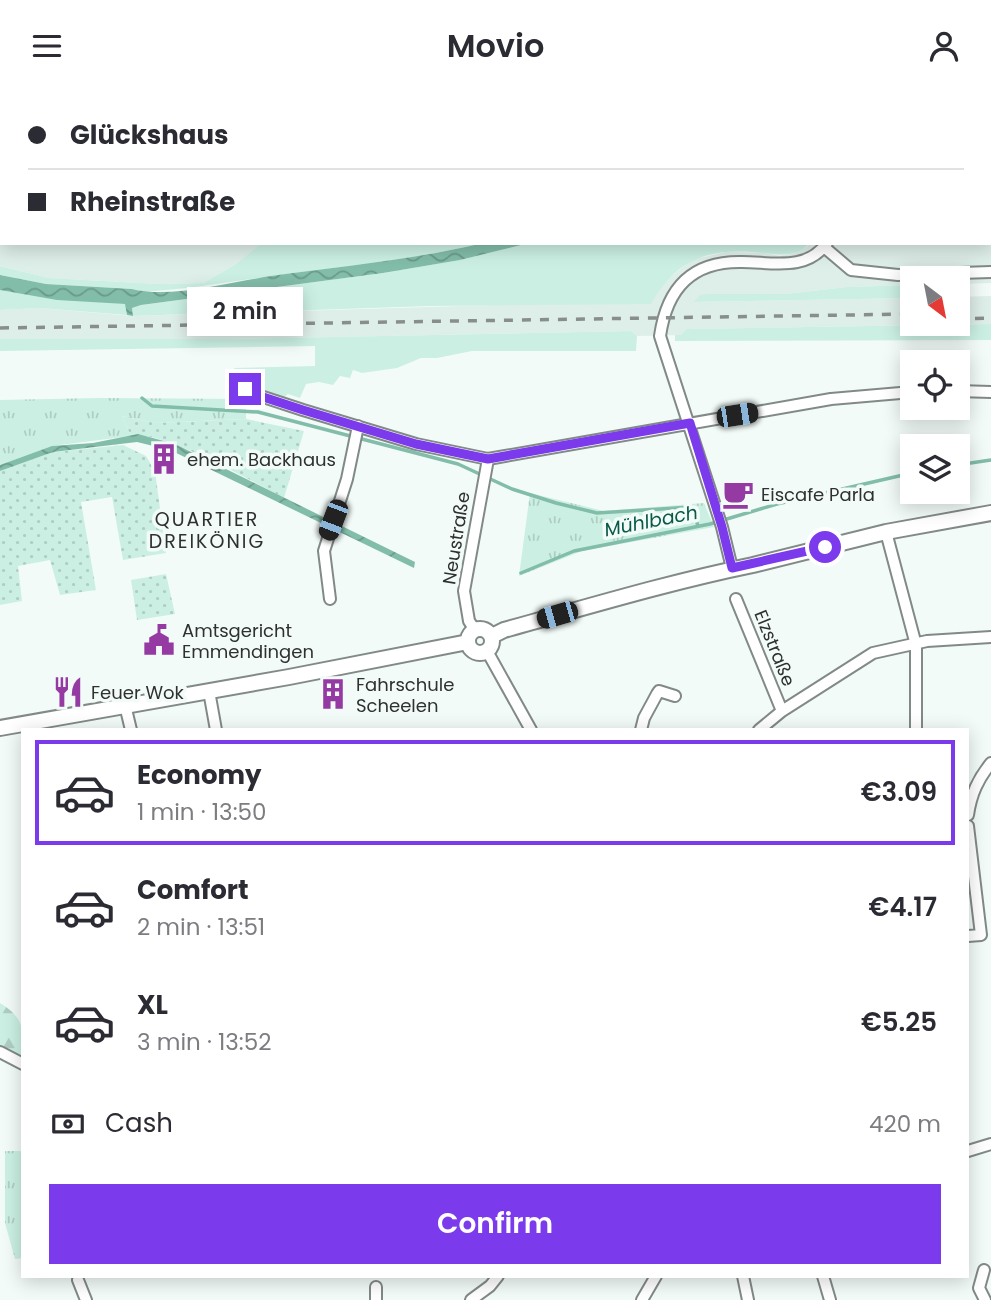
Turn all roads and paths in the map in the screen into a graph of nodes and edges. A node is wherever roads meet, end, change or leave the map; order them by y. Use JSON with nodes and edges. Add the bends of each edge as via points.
{"nodes":[{"id":1,"x":825,"y":245,"type":"edge"},
{"id":2,"x":991,"y":272,"type":"edge"},
{"id":3,"x":245,"y":389,"type":"dead end"},
{"id":4,"x":970,"y":391,"type":"edge"},
{"id":5,"x":991,"y":392,"type":"edge"},
{"id":6,"x":900,"y":393,"type":"edge"},
{"id":7,"x":690,"y":423,"type":"junction"},
{"id":8,"x":358,"y":426,"type":"junction"},
{"id":9,"x":487,"y":461,"type":"junction"},
{"id":10,"x":991,"y":513,"type":"edge"},
{"id":11,"x":886,"y":533,"type":"junction"},
{"id":12,"x":732,"y":568,"type":"junction"},
{"id":13,"x":330,"y":599,"type":"dead end"},
{"id":14,"x":736,"y":599,"type":"dead end"},
{"id":15,"x":472,"y":636,"type":"junction"},
{"id":16,"x":492,"y":636,"type":"junction"},
{"id":17,"x":991,"y":637,"type":"edge"},
{"id":18,"x":916,"y":645,"type":"junction"},
{"id":19,"x":487,"y":651,"type":"junction"},
{"id":20,"x":208,"y":691,"type":"junction"},
{"id":21,"x":675,"y":696,"type":"dead end"},
{"id":22,"x":125,"y":705,"type":"junction"},
{"id":23,"x":782,"y":711,"type":"junction"},
{"id":24,"x":0,"y":728,"type":"edge"},
{"id":25,"x":131,"y":728,"type":"edge"},
{"id":26,"x":216,"y":728,"type":"edge"},
{"id":27,"x":530,"y":728,"type":"edge"},
{"id":28,"x":642,"y":728,"type":"edge"},
{"id":29,"x":761,"y":728,"type":"edge"},
{"id":30,"x":916,"y":728,"type":"edge"},
{"id":31,"x":991,"y":762,"type":"edge"},
{"id":32,"x":969,"y":809,"type":"edge"},
{"id":33,"x":969,"y":834,"type":"edge"},
{"id":34,"x":969,"y":936,"type":"edge"},
{"id":35,"x":0,"y":1052,"type":"edge"},
{"id":36,"x":21,"y":1063,"type":"edge"},
{"id":37,"x":991,"y":1145,"type":"edge"},
{"id":38,"x":969,"y":1151,"type":"edge"},
{"id":39,"x":984,"y":1270,"type":"dead end"},
{"id":40,"x":496,"y":1278,"type":"edge"},
{"id":41,"x":655,"y":1278,"type":"edge"},
{"id":42,"x":743,"y":1278,"type":"edge"},
{"id":43,"x":824,"y":1278,"type":"edge"},
{"id":44,"x":78,"y":1280,"type":"dead end"},
{"id":45,"x":376,"y":1287,"type":"dead end"},
{"id":46,"x":86,"y":1300,"type":"edge"},
{"id":47,"x":376,"y":1300,"type":"edge"},
{"id":48,"x":471,"y":1300,"type":"edge"},
{"id":49,"x":642,"y":1300,"type":"edge"},
{"id":50,"x":748,"y":1300,"type":"edge"},
{"id":51,"x":830,"y":1300,"type":"edge"},
{"id":52,"x":985,"y":1300,"type":"edge"}],
"edges":[{"from":1,"to":2,"type":"street","via":[[851,270],[898,275]]},
{"from":1,"to":7,"type":"street","via":[[804,261],[709,266],[684,281],[664,312],[660,336]]},
{"from":3,"to":8,"type":"street"},
{"from":4,"to":5,"type":"street"},
{"from":6,"to":7,"type":"street","via":[[831,399]]},
{"from":7,"to":9,"type":"street"},
{"from":7,"to":12,"type":"street"},
{"from":8,"to":9,"type":"street"},
{"from":8,"to":13,"type":"street","via":[[324,551]]},
{"from":9,"to":15,"type":"street","name":"Neustraße","via":[[464,591]]},
{"from":10,"to":11,"type":"street"},
{"from":11,"to":12,"type":"street"},
{"from":11,"to":18,"type":"street"},
{"from":12,"to":16,"type":"street"},
{"from":14,"to":23,"type":"street","name":"Elzstraße"},
{"from":15,"to":16,"type":"street","via":[[486,630]]},
{"from":15,"to":19,"type":"street","via":[[475,652]]},
{"from":15,"to":20,"type":"street"},
{"from":16,"to":19,"type":"street"},
{"from":17,"to":18,"type":"street"},
{"from":18,"to":23,"type":"street","via":[[873,653]]},
{"from":18,"to":30,"type":"street"},
{"from":19,"to":27,"type":"street"},
{"from":20,"to":22,"type":"street"},
{"from":20,"to":26,"type":"street"},
{"from":21,"to":28,"type":"street","via":[[659,691]]},
{"from":22,"to":24,"type":"street"},
{"from":22,"to":25,"type":"street"},
{"from":23,"to":29,"type":"street"},
{"from":31,"to":32,"type":"street","via":[[979,778]]},
{"from":33,"to":34,"type":"street","via":[[981,935]]},
{"from":35,"to":36,"type":"street"},
{"from":37,"to":38,"type":"street"},
{"from":39,"to":52,"type":"street","via":[[979,1288]]},
{"from":40,"to":48,"type":"street"},
{"from":41,"to":49,"type":"street"},
{"from":42,"to":50,"type":"street"},
{"from":43,"to":51,"type":"street"},
{"from":44,"to":46,"type":"street"},
{"from":45,"to":47,"type":"street"}]}
